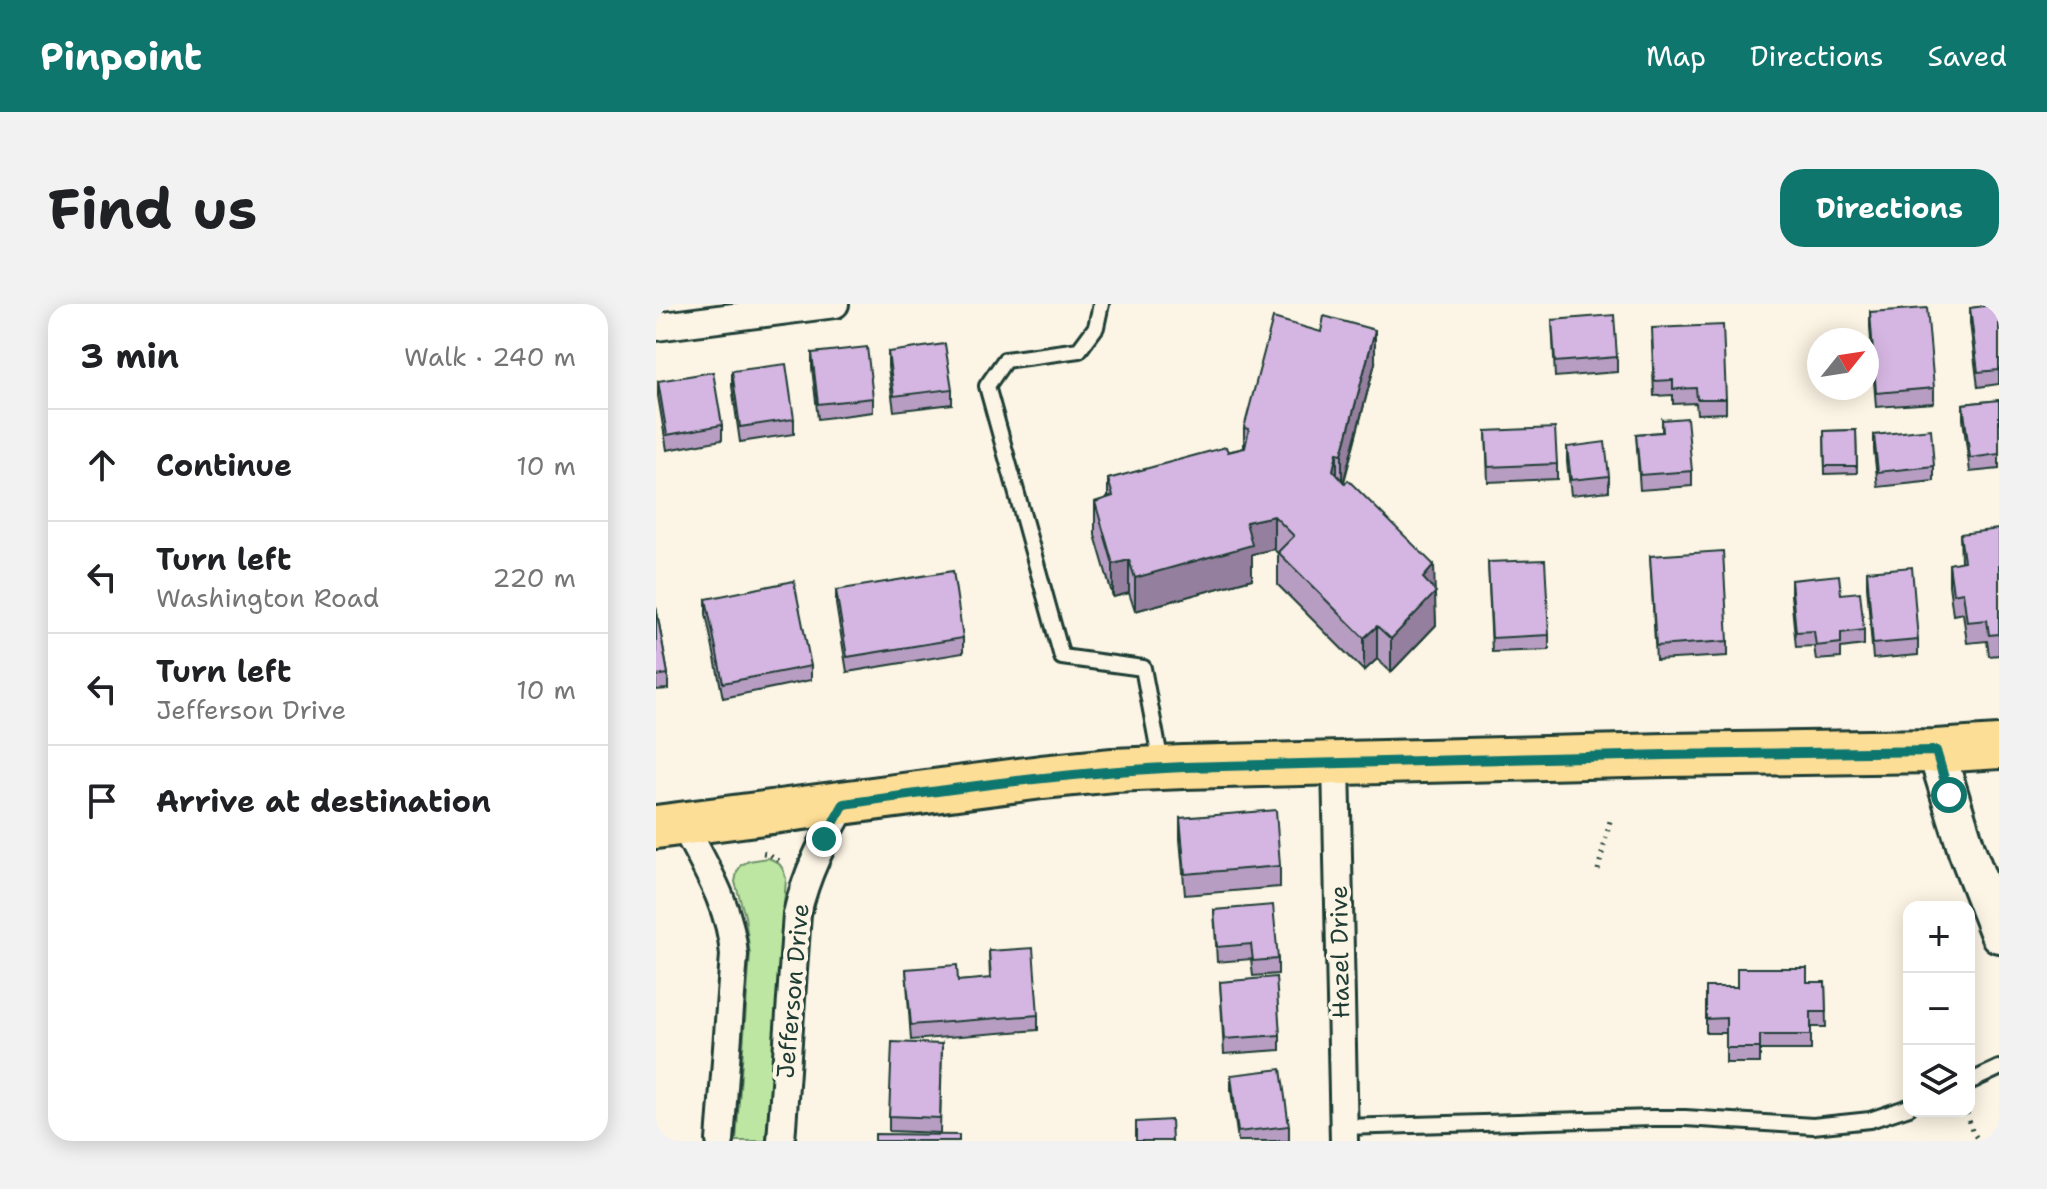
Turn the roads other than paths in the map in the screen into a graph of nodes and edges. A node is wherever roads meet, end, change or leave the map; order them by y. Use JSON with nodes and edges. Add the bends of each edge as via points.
{"nodes":[{"id":1,"x":835,"y":304,"type":"edge"},
{"id":2,"x":1101,"y":304,"type":"edge"},
{"id":3,"x":656,"y":327,"type":"edge"},
{"id":4,"x":1999,"y":747,"type":"edge"},
{"id":5,"x":1936,"y":751,"type":"junction"},
{"id":6,"x":1336,"y":763,"type":"junction"},
{"id":7,"x":1162,"y":768,"type":"junction"},
{"id":8,"x":844,"y":804,"type":"junction"},
{"id":9,"x":670,"y":825,"type":"edge"},
{"id":10,"x":1999,"y":934,"type":"edge"},
{"id":11,"x":1999,"y":1068,"type":"edge"},
{"id":12,"x":1975,"y":1079,"type":"edge"},
{"id":13,"x":1903,"y":1109,"type":"edge"},
{"id":14,"x":1343,"y":1134,"type":"edge"},
{"id":15,"x":720,"y":1141,"type":"edge"},
{"id":16,"x":781,"y":1141,"type":"edge"}],
"edges":[{"from":1,"to":3,"type":"street"},
{"from":2,"to":7,"type":"lane","via":[[1096,327],[1079,350],[1005,360],[987,386],[1062,657],[1143,668]]},
{"from":4,"to":5,"type":"main road"},
{"from":5,"to":6,"type":"main road"},
{"from":5,"to":10,"type":"street"},
{"from":6,"to":7,"type":"main road"},
{"from":6,"to":14,"type":"street","name":"Hazel Drive"},
{"from":7,"to":8,"type":"main road","via":[[1042,777]]},
{"from":8,"to":9,"type":"main road"},
{"from":8,"to":16,"type":"street","name":"Jefferson Drive","via":[[814,860],[797,914]]},
{"from":9,"to":15,"type":"street","via":[[723,904],[733,937]]},
{"from":11,"to":12,"type":"lane"},
{"from":13,"to":14,"type":"lane","via":[[1870,1120],[1813,1126],[1653,1118]]}]}
